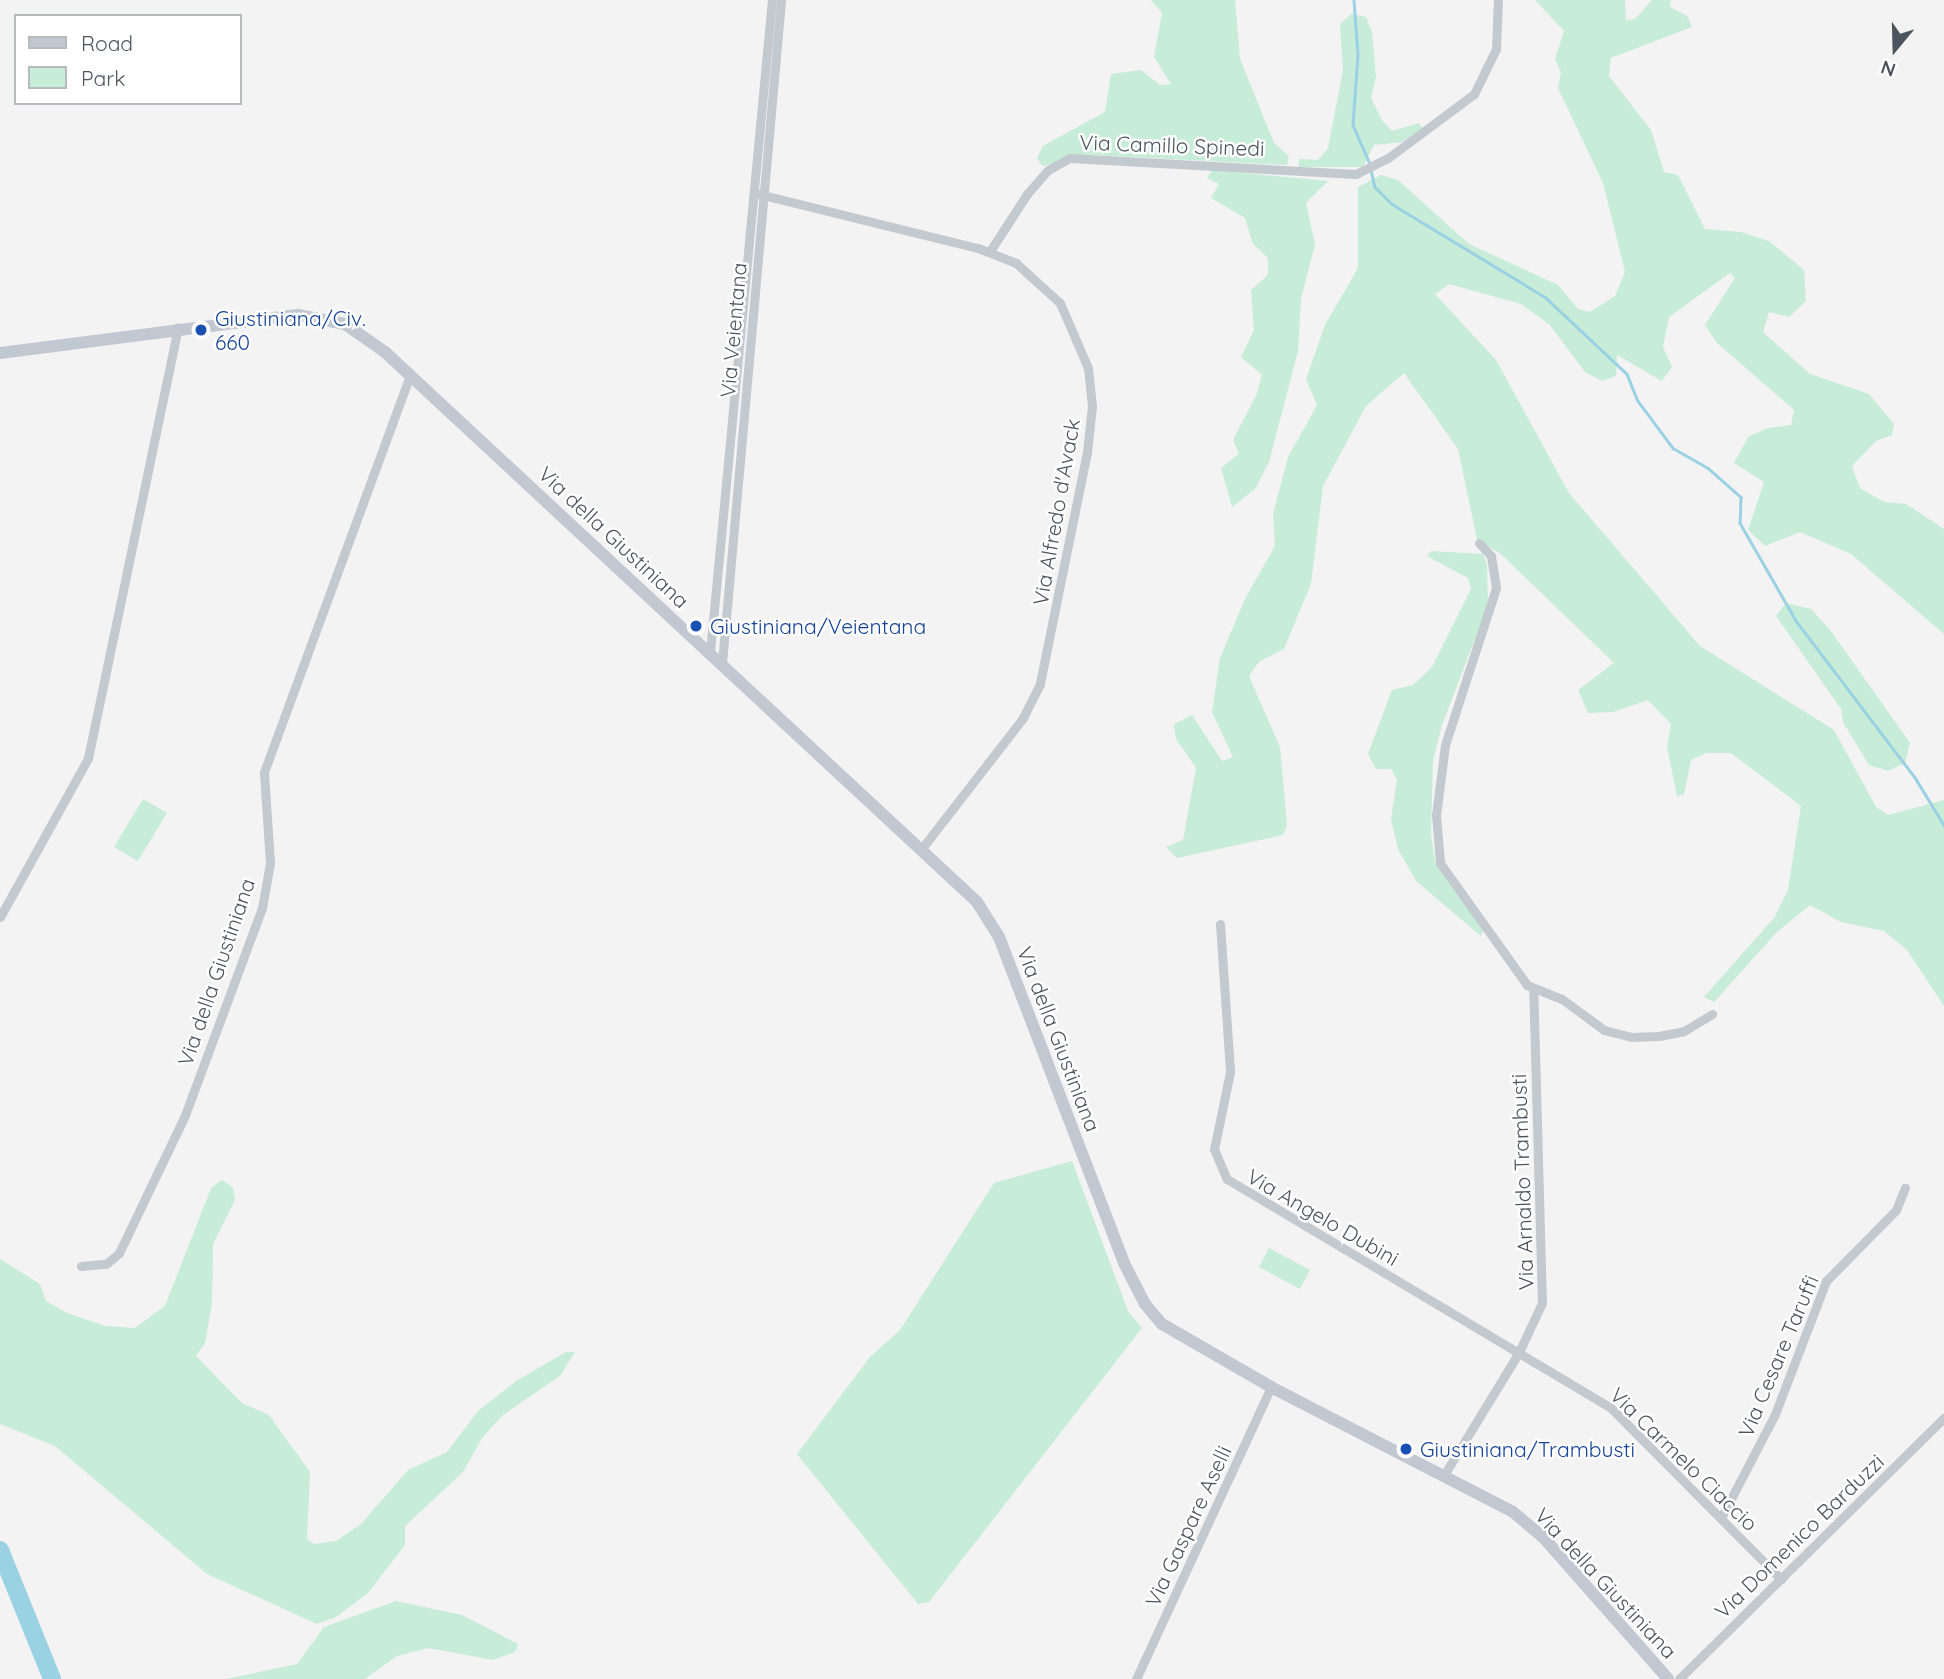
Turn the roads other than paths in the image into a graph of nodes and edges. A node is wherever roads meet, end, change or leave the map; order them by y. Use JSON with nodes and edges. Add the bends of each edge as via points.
{"nodes":[{"id":1,"x":772,"y":0,"type":"edge"},
{"id":2,"x":781,"y":0,"type":"edge"},
{"id":3,"x":1498,"y":0,"type":"edge"},
{"id":4,"x":759,"y":194,"type":"junction"},
{"id":5,"x":990,"y":251,"type":"junction"},
{"id":6,"x":178,"y":327,"type":"junction"},
{"id":7,"x":0,"y":353,"type":"edge"},
{"id":8,"x":410,"y":375,"type":"junction"},
{"id":9,"x":1479,"y":543,"type":"dead end"},
{"id":10,"x":710,"y":652,"type":"junction"},
{"id":11,"x":722,"y":663,"type":"junction"},
{"id":12,"x":922,"y":848,"type":"junction"},
{"id":13,"x":0,"y":917,"type":"edge"},
{"id":14,"x":1220,"y":924,"type":"dead end"},
{"id":15,"x":1533,"y":989,"type":"junction"},
{"id":16,"x":1712,"y":1014,"type":"dead end"},
{"id":17,"x":1905,"y":1188,"type":"dead end"},
{"id":18,"x":81,"y":1266,"type":"dead end"},
{"id":19,"x":1519,"y":1352,"type":"junction"},
{"id":20,"x":1271,"y":1387,"type":"junction"},
{"id":21,"x":1944,"y":1418,"type":"edge"},
{"id":22,"x":1444,"y":1475,"type":"junction"},
{"id":23,"x":1722,"y":1516,"type":"junction"},
{"id":24,"x":1781,"y":1579,"type":"junction"},
{"id":25,"x":1136,"y":1679,"type":"edge"},
{"id":26,"x":1668,"y":1679,"type":"edge"},
{"id":27,"x":1679,"y":1679,"type":"edge"}],
"edges":[{"from":1,"to":4,"type":"street","name":"Via Veientana"},
{"from":2,"to":4,"type":"street","name":"Via Veientana"},
{"from":3,"to":5,"type":"street","name":"Via Camillo Spinedi","via":[[1496,49],[1474,94],[1388,158],[1356,174],[1070,158],[1048,170],[1027,194]]},
{"from":4,"to":5,"type":"street","name":"Via Alfredo d'Avack"},
{"from":4,"to":10,"type":"street","name":"Via Veientana"},
{"from":4,"to":11,"type":"street","name":"Via Veientana"},
{"from":5,"to":12,"type":"street","name":"Via Alfredo d'Avack","via":[[1038,278],[1070,319],[1090,379],[1089,437],[1047,660],[1036,694],[1012,733]]},
{"from":6,"to":7,"type":"street","name":"Via della Giustiniana"},
{"from":6,"to":8,"type":"street","name":"Via della Giustiniana","via":[[256,317],[324,317],[360,333]]},
{"from":6,"to":13,"type":"street","via":[[88,758]]},
{"from":8,"to":10,"type":"street","name":"Via della Giustiniana"},
{"from":8,"to":18,"type":"street","name":"Via della Giustiniana","via":[[264,772],[270,863],[262,908],[185,1115],[119,1253],[106,1264]]},
{"from":9,"to":15,"type":"street","via":[[1491,556],[1495,602],[1445,745],[1436,849],[1452,884]]},
{"from":10,"to":11,"type":"street","name":"Via della Giustiniana"},
{"from":11,"to":12,"type":"street","name":"Via della Giustiniana"},
{"from":12,"to":20,"type":"street","name":"Via della Giustiniana","via":[[970,894],[995,928],[1145,1304],[1177,1335]]},
{"from":14,"to":19,"type":"street","name":"Via Angelo Dubini","via":[[1230,1072],[1214,1140],[1222,1173],[1242,1190]]},
{"from":15,"to":16,"type":"street","via":[[1562,999],[1596,1025],[1622,1036],[1672,1034]]},
{"from":15,"to":19,"type":"street","name":"Via Arnaldo Trambusti","via":[[1544,1284],[1541,1309]]},
{"from":17,"to":23,"type":"street","name":"Via Cesare Taruffi","via":[[1896,1210],[1826,1281],[1770,1425]]},
{"from":19,"to":22,"type":"street","name":"Via Arnaldo Trambusti"},
{"from":19,"to":23,"type":"street","name":"Via Carmelo Ciaccio","via":[[1610,1407]]},
{"from":20,"to":22,"type":"street","name":"Via della Giustiniana"},
{"from":20,"to":25,"type":"street","name":"Via Gaspare Aselli"},
{"from":21,"to":24,"type":"street","name":"Via Domenico Barduzzi"},
{"from":22,"to":26,"type":"street","name":"Via della Giustiniana","via":[[1500,1504],[1532,1527]]},
{"from":23,"to":24,"type":"street","name":"Via Carmelo Ciaccio"},
{"from":24,"to":27,"type":"street","name":"Via Domenico Barduzzi"}]}
